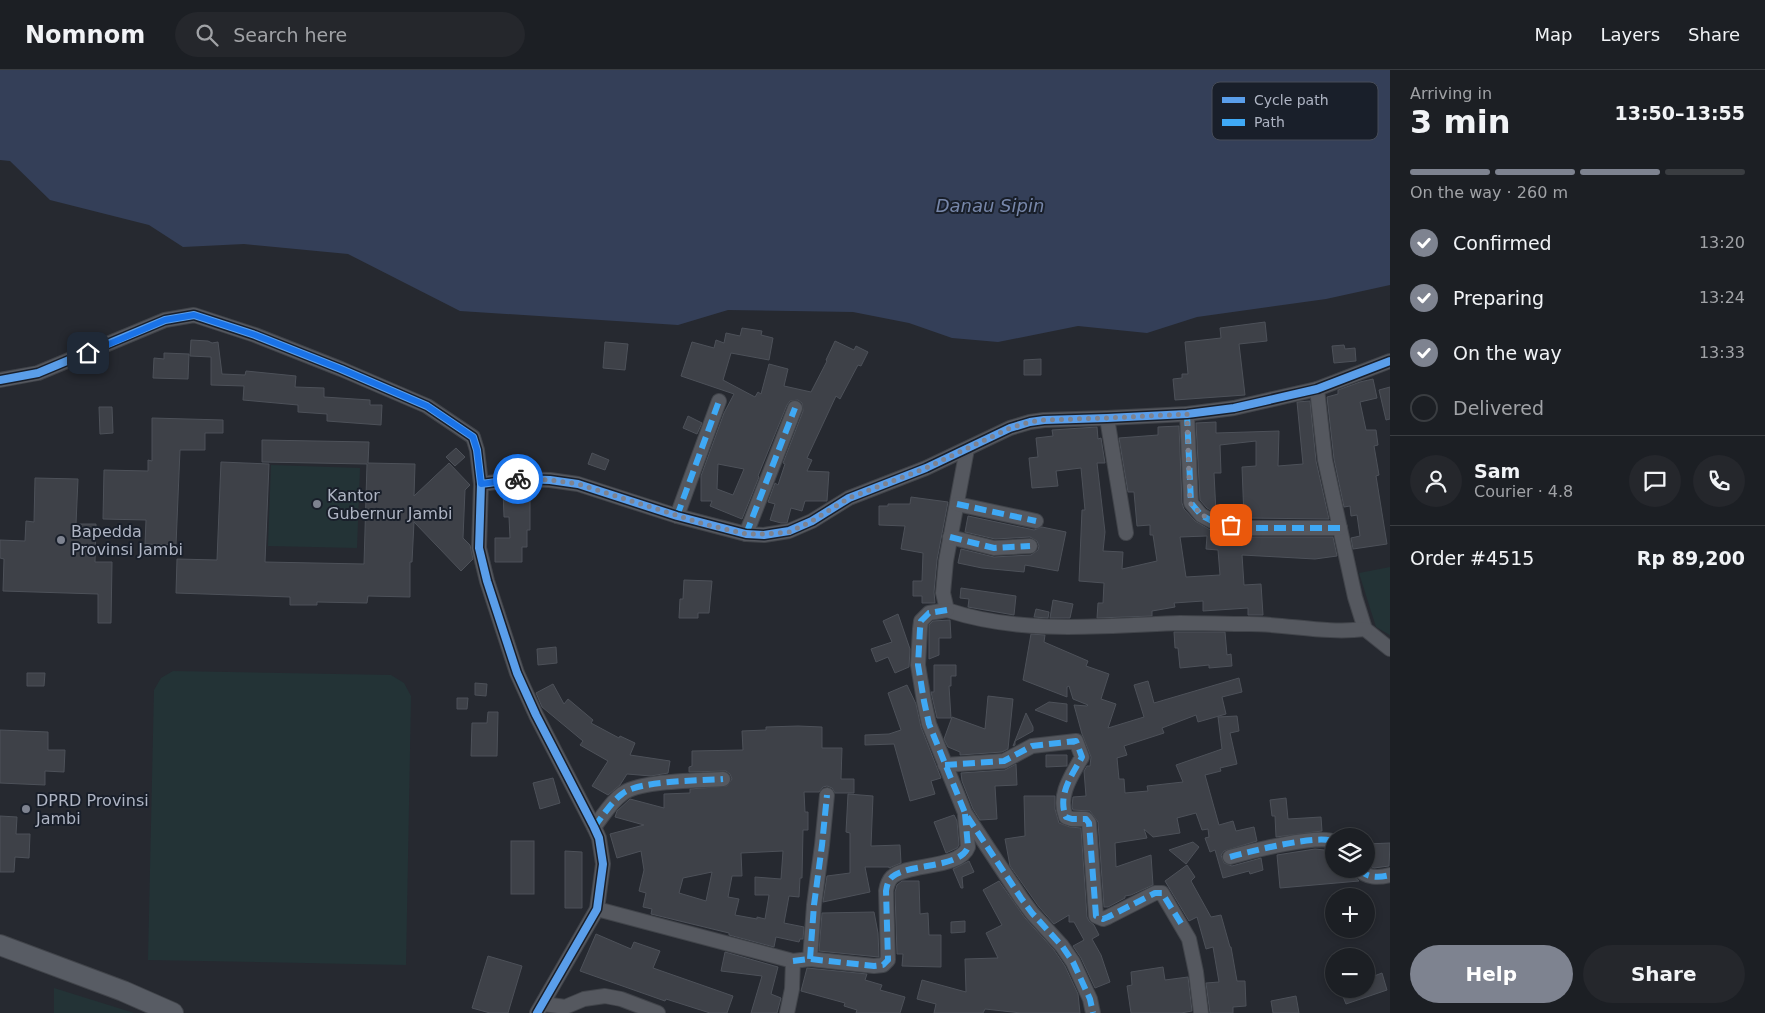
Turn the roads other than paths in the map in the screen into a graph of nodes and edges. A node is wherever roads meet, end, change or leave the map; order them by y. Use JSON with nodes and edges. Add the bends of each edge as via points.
{"nodes":[{"id":1,"x":1390,"y":361,"type":"edge"},
{"id":2,"x":0,"y":380,"type":"edge"},
{"id":3,"x":1317,"y":389,"type":"junction"},
{"id":4,"x":719,"y":402,"type":"dead end"},
{"id":5,"x":795,"y":408,"type":"dead end"},
{"id":6,"x":1187,"y":414,"type":"junction"},
{"id":7,"x":1107,"y":418,"type":"junction"},
{"id":8,"x":967,"y":449,"type":"junction"},
{"id":9,"x":481,"y":484,"type":"junction"},
{"id":10,"x":957,"y":504,"type":"junction"},
{"id":11,"x":677,"y":516,"type":"junction"},
{"id":12,"x":1036,"y":521,"type":"dead end"},
{"id":13,"x":1340,"y":528,"type":"junction"},
{"id":14,"x":1126,"y":533,"type":"dead end"},
{"id":15,"x":746,"y":534,"type":"junction"},
{"id":16,"x":950,"y":537,"type":"junction"},
{"id":17,"x":1030,"y":546,"type":"dead end"},
{"id":18,"x":947,"y":610,"type":"junction"},
{"id":19,"x":1366,"y":630,"type":"junction"},
{"id":20,"x":1390,"y":649,"type":"edge"},
{"id":21,"x":945,"y":765,"type":"junction"},
{"id":22,"x":723,"y":779,"type":"dead end"},
{"id":23,"x":827,"y":795,"type":"dead end"},
{"id":24,"x":965,"y":813,"type":"junction"},
{"id":25,"x":594,"y":827,"type":"junction"},
{"id":26,"x":1325,"y":839,"type":"edge"},
{"id":27,"x":1230,"y":857,"type":"dead end"},
{"id":28,"x":1390,"y":875,"type":"edge"},
{"id":29,"x":1375,"y":876,"type":"edge"},
{"id":30,"x":597,"y":909,"type":"junction"},
{"id":31,"x":0,"y":945,"type":"edge"},
{"id":32,"x":810,"y":959,"type":"junction"},
{"id":33,"x":793,"y":961,"type":"junction"},
{"id":34,"x":540,"y":1008,"type":"edge"},
{"id":35,"x":173,"y":1013,"type":"edge"},
{"id":36,"x":658,"y":1013,"type":"edge"},
{"id":37,"x":787,"y":1013,"type":"edge"},
{"id":38,"x":1093,"y":1013,"type":"edge"},
{"id":39,"x":1200,"y":1013,"type":"edge"}],
"edges":[{"from":1,"to":3,"type":"street"},
{"from":2,"to":9,"type":"street","via":[[38,373],[165,320],[194,315],[255,335],[427,406],[473,437]]},
{"from":3,"to":6,"type":"street","via":[[1234,408]]},
{"from":3,"to":13,"type":"street","via":[[1325,460]]},
{"from":4,"to":11,"type":"street"},
{"from":5,"to":15,"type":"street"},
{"from":6,"to":7,"type":"street"},
{"from":6,"to":13,"type":"street","via":[[1190,503],[1201,514],[1214,522],[1248,528]]},
{"from":7,"to":8,"type":"street","via":[[1030,422]]},
{"from":7,"to":14,"type":"street"},
{"from":8,"to":10,"type":"street"},
{"from":8,"to":15,"type":"street","via":[[849,498],[789,532]]},
{"from":9,"to":11,"type":"street","via":[[519,479],[578,484]]},
{"from":9,"to":25,"type":"street","via":[[479,548],[487,582],[536,715]]},
{"from":10,"to":12,"type":"street"},
{"from":10,"to":16,"type":"street"},
{"from":11,"to":15,"type":"street"},
{"from":13,"to":19,"type":"street","via":[[1355,597]]},
{"from":16,"to":17,"type":"street","via":[[994,548]]},
{"from":16,"to":18,"type":"street","via":[[943,593]]},
{"from":18,"to":19,"type":"street","via":[[1027,626],[1271,624],[1306,630]]},
{"from":18,"to":21,"type":"street","via":[[929,613],[921,621],[918,665],[929,724]]},
{"from":19,"to":20,"type":"street"},
{"from":21,"to":24,"type":"street"},
{"from":21,"to":39,"type":"street","via":[[1004,760],[1032,746],[1076,741],[1082,757],[1066,786],[1064,813],[1066,817],[1086,819],[1090,823],[1096,916],[1103,919],[1155,893],[1162,893],[1188,939],[1196,972]]},
{"from":22,"to":25,"type":"street","via":[[634,788],[620,795]]},
{"from":23,"to":32,"type":"street"},
{"from":24,"to":32,"type":"street","via":[[966,851],[939,864],[894,875],[888,882],[888,960],[883,965]]},
{"from":24,"to":38,"type":"street","via":[[1021,898],[1073,962]]},
{"from":25,"to":30,"type":"street","via":[[603,864]]},
{"from":26,"to":27,"type":"street"},
{"from":28,"to":29,"type":"street"},
{"from":30,"to":33,"type":"street"},
{"from":30,"to":34,"type":"street"},
{"from":31,"to":35,"type":"main road"},
{"from":32,"to":33,"type":"street"},
{"from":33,"to":37,"type":"street"},
{"from":34,"to":36,"type":"street","via":[[565,1007],[584,999],[605,996]]}]}
